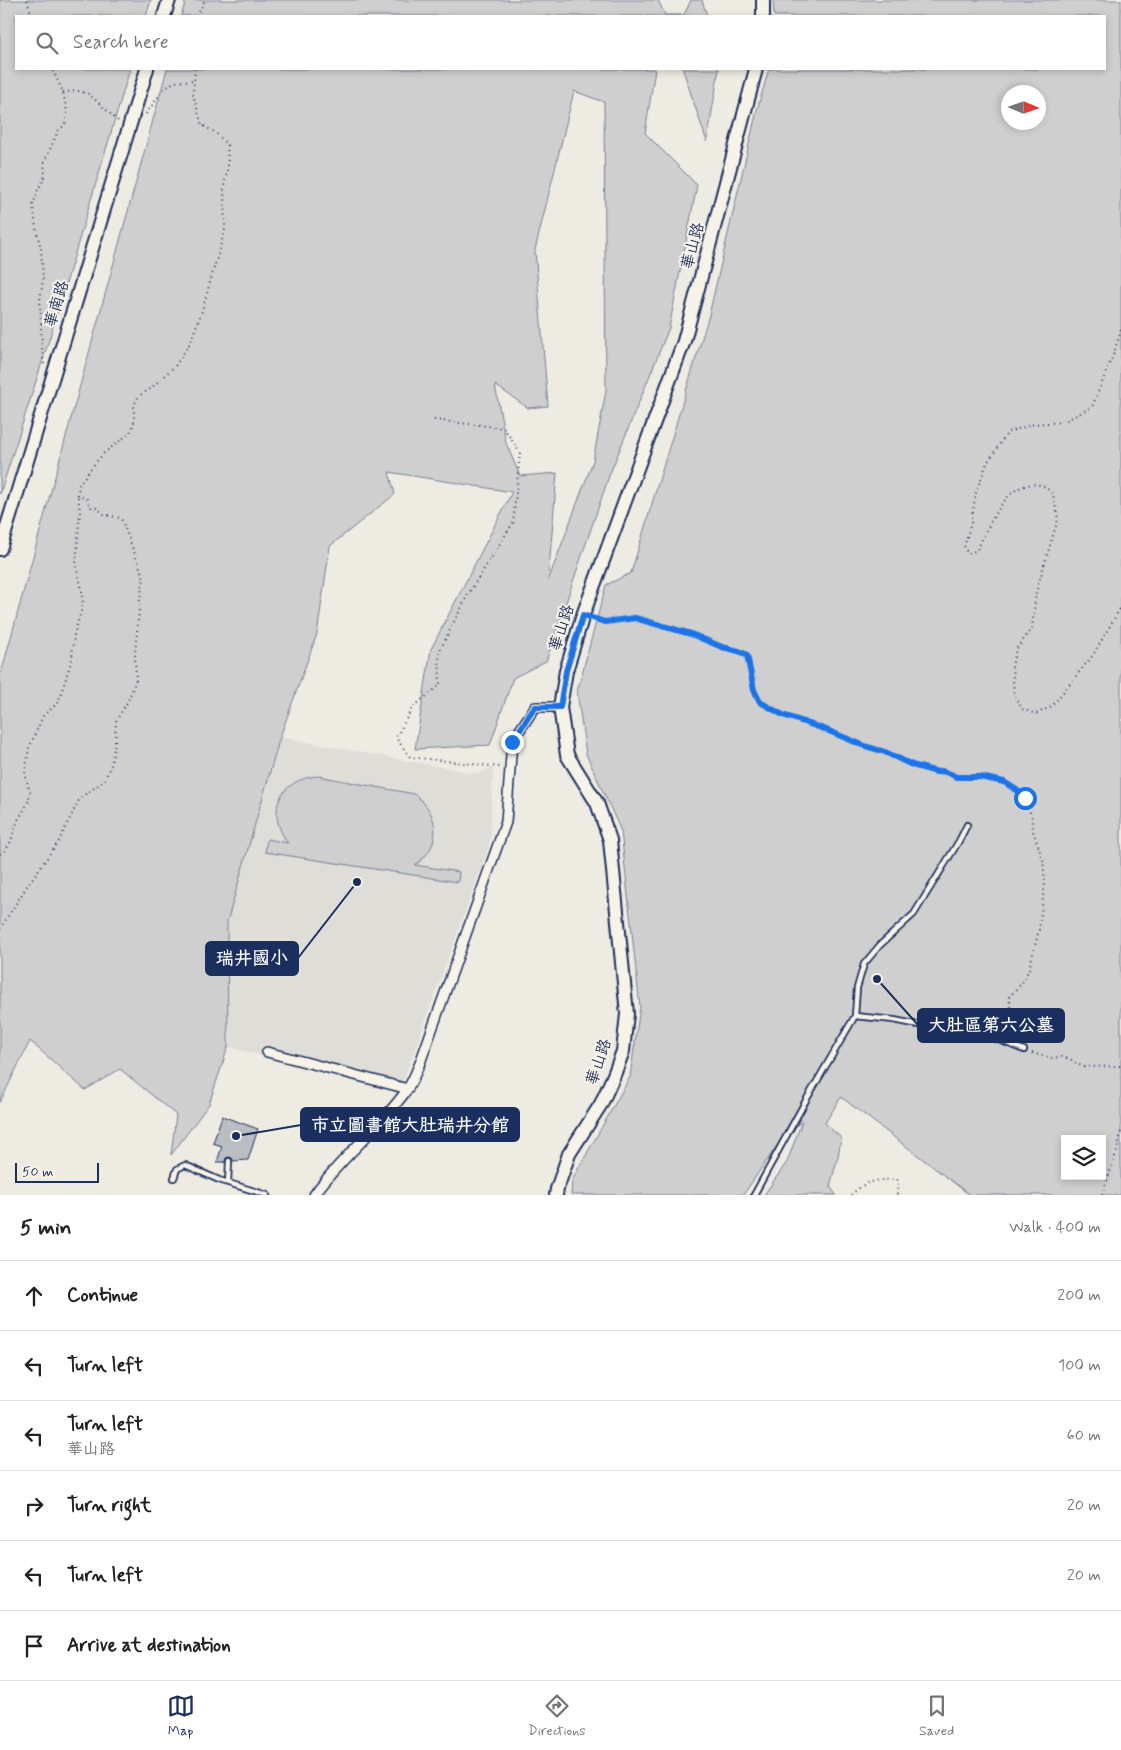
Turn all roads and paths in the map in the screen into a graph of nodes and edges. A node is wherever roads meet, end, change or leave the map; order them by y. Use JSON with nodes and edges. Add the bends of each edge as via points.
{"nodes":[{"id":1,"x":27,"y":0,"type":"edge"},
{"id":2,"x":169,"y":0,"type":"edge"},
{"id":3,"x":205,"y":0,"type":"edge"},
{"id":4,"x":763,"y":0,"type":"edge"},
{"id":5,"x":32,"y":15,"type":"edge"},
{"id":6,"x":164,"y":15,"type":"edge"},
{"id":7,"x":198,"y":15,"type":"edge"},
{"id":8,"x":763,"y":15,"type":"edge"},
{"id":9,"x":52,"y":70,"type":"edge"},
{"id":10,"x":147,"y":70,"type":"edge"},
{"id":11,"x":195,"y":70,"type":"edge"},
{"id":12,"x":756,"y":70,"type":"edge"},
{"id":13,"x":1121,"y":330,"type":"edge"},
{"id":14,"x":44,"y":365,"type":"dead end"},
{"id":15,"x":434,"y":420,"type":"dead end"},
{"id":16,"x":78,"y":495,"type":"junction"},
{"id":17,"x":0,"y":549,"type":"edge"},
{"id":18,"x":1121,"y":607,"type":"edge"},
{"id":19,"x":583,"y":615,"type":"junction"},
{"id":20,"x":560,"y":707,"type":"junction"},
{"id":21,"x":510,"y":769,"type":"junction"},
{"id":22,"x":967,"y":825,"type":"dead end"},
{"id":23,"x":0,"y":854,"type":"edge"},
{"id":24,"x":0,"y":929,"type":"edge"},
{"id":25,"x":855,"y":1016,"type":"junction"},
{"id":26,"x":1024,"y":1050,"type":"junction"},
{"id":27,"x":267,"y":1052,"type":"dead end"},
{"id":28,"x":1121,"y":1066,"type":"edge"},
{"id":29,"x":408,"y":1089,"type":"junction"},
{"id":30,"x":1121,"y":1131,"type":"edge"},
{"id":31,"x":230,"y":1162,"type":"dead end"},
{"id":32,"x":174,"y":1178,"type":"dead end"},
{"id":33,"x":228,"y":1183,"type":"junction"},
{"id":34,"x":267,"y":1195,"type":"edge"},
{"id":35,"x":314,"y":1195,"type":"edge"},
{"id":36,"x":556,"y":1195,"type":"edge"},
{"id":37,"x":754,"y":1195,"type":"edge"},
{"id":38,"x":850,"y":1195,"type":"edge"},
{"id":39,"x":896,"y":1195,"type":"edge"},
{"id":40,"x":1102,"y":1195,"type":"edge"}],
"edges":[{"from":1,"to":5,"type":"path"},
{"from":2,"to":6,"type":"street"},
{"from":3,"to":7,"type":"path"},
{"from":4,"to":8,"type":"street"},
{"from":9,"to":14,"type":"path","via":[[63,92],[67,112],[65,125],[58,132],[44,163],[45,174],[33,205],[41,248]]},
{"from":10,"to":17,"type":"street","name":"華南路"},
{"from":11,"to":16,"type":"path","via":[[193,95],[202,125],[227,145],[225,229],[220,250],[190,343],[176,365],[139,396],[134,405],[134,423],[130,433],[104,452],[79,485]]},
{"from":12,"to":19,"type":"street","name":"華山路","via":[[684,341]]},
{"from":13,"to":18,"type":"path","via":[[1092,407],[1063,422],[1034,424],[1008,432],[987,463],[976,492],[964,547],[968,554],[977,550],[1007,496],[1025,485],[1042,485],[1053,494],[1058,519],[1036,592],[1032,629],[1016,649],[1012,666],[1014,694],[1022,709],[1036,714],[1052,706],[1093,655]]},
{"from":15,"to":21,"type":"path","via":[[504,428],[520,454],[513,523],[467,596],[439,652],[440,685],[412,708],[396,738],[410,756]]},
{"from":16,"to":23,"type":"path","via":[[76,565],[84,605],[58,703],[43,716],[29,748],[25,774],[30,792],[28,803],[12,840]]},
{"from":16,"to":24,"type":"path","via":[[87,499],[90,507],[105,515],[121,518],[144,578],[135,653],[136,680],[116,721],[111,766],[104,781],[80,798],[58,841]]},
{"from":19,"to":20,"type":"street","name":"華山路","via":[[566,671]]},
{"from":19,"to":26,"type":"path","via":[[605,622],[635,618],[739,651],[747,655],[754,690],[760,702],[783,715],[912,765],[959,778],[992,779],[1018,791],[1025,798],[1032,818],[1045,882],[1039,930],[1029,968],[1022,983],[1009,997],[1011,1013],[1022,1026]]},
{"from":20,"to":21,"type":"street","via":[[535,707],[512,742]]},
{"from":20,"to":36,"type":"street","name":"華山路","via":[[567,755],[597,803],[610,840],[628,1014],[623,1052],[614,1075],[601,1104],[569,1154]]},
{"from":21,"to":29,"type":"street","via":[[506,822]]},
{"from":22,"to":25,"type":"lane","via":[[960,842],[914,914],[864,964],[857,988]]},
{"from":25,"to":26,"type":"lane","via":[[989,1036]]},
{"from":25,"to":37,"type":"lane"},
{"from":26,"to":28,"type":"path","via":[[1051,1058],[1070,1059],[1085,1067]]},
{"from":27,"to":29,"type":"street"},
{"from":29,"to":35,"type":"street"},
{"from":30,"to":40,"type":"path"},
{"from":31,"to":33,"type":"lane"},
{"from":32,"to":33,"type":"lane","via":[[177,1169],[185,1165]]},
{"from":33,"to":34,"type":"lane"},
{"from":38,"to":39,"type":"path","via":[[878,1179],[898,1180]]}]}
